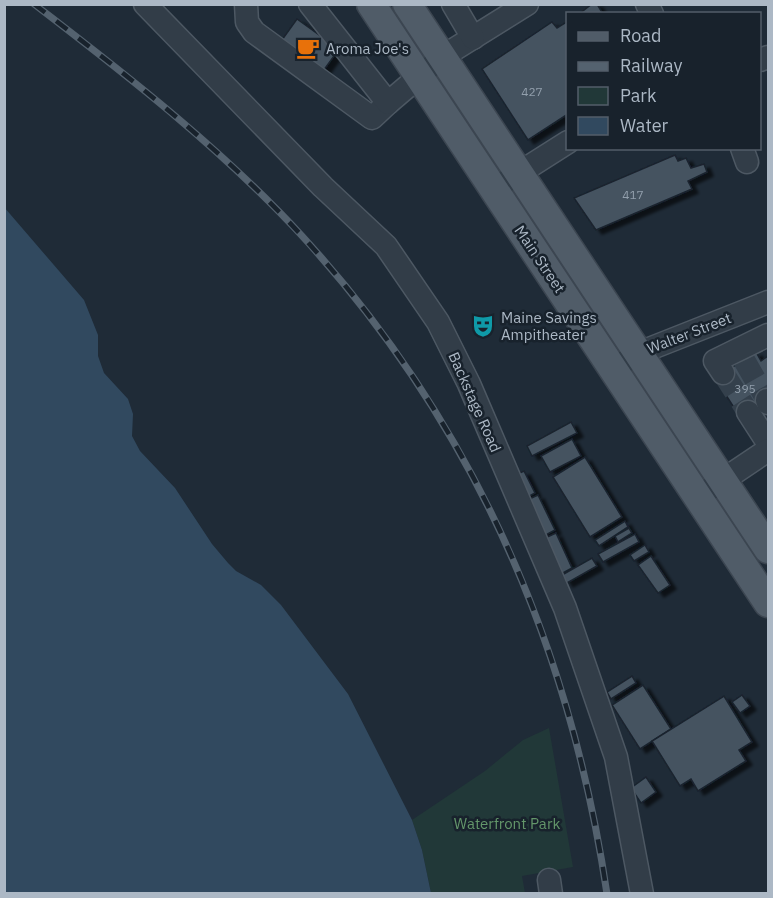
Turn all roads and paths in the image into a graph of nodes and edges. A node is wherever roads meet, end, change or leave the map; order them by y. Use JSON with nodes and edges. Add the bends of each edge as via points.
{"nodes":[{"id":1,"x":145,"y":4,"type":"edge"},
{"id":2,"x":246,"y":4,"type":"edge"},
{"id":3,"x":310,"y":4,"type":"edge"},
{"id":4,"x":372,"y":4,"type":"edge"},
{"id":5,"x":408,"y":4,"type":"edge"},
{"id":6,"x":453,"y":4,"type":"edge"},
{"id":7,"x":527,"y":4,"type":"edge"},
{"id":8,"x":473,"y":38,"type":"junction"},
{"id":9,"x":442,"y":57,"type":"junction"},
{"id":10,"x":419,"y":77,"type":"junction"},
{"id":11,"x":388,"y":103,"type":"junction"},
{"id":12,"x":566,"y":143,"type":"edge"},
{"id":13,"x":519,"y":173,"type":"junction"},
{"id":14,"x":494,"y":189,"type":"junction"},
{"id":15,"x":768,"y":302,"type":"edge"},
{"id":16,"x":727,"y":318,"type":"junction"},
{"id":17,"x":768,"y":335,"type":"edge"},
{"id":18,"x":639,"y":353,"type":"junction"},
{"id":19,"x":742,"y":354,"type":"junction"},
{"id":20,"x":613,"y":369,"type":"junction"},
{"id":21,"x":723,"y":373,"type":"dead end"},
{"id":22,"x":748,"y":412,"type":"tunnel mouth"},
{"id":23,"x":768,"y":443,"type":"edge"},
{"id":24,"x":768,"y":450,"type":"edge"},
{"id":25,"x":723,"y":480,"type":"junction"},
{"id":26,"x":698,"y":497,"type":"junction"},
{"id":27,"x":768,"y":546,"type":"edge"},
{"id":28,"x":741,"y":562,"type":"junction"},
{"id":29,"x":768,"y":603,"type":"edge"},
{"id":30,"x":642,"y":894,"type":"edge"}],
"edges":[{"from":1,"to":30,"type":"street","name":"Backstage Road","via":[[323,187],[386,246],[438,322],[469,384],[565,608],[616,757]]},
{"from":2,"to":11,"type":"street","via":[[247,22],[254,32],[372,118]]},
{"from":3,"to":11,"type":"street"},
{"from":4,"to":10,"type":"main road","name":"Main Street"},
{"from":5,"to":9,"type":"main road","name":"Main Street"},
{"from":6,"to":8,"type":"street"},
{"from":7,"to":8,"type":"street"},
{"from":8,"to":9,"type":"street"},
{"from":9,"to":10,"type":"street"},
{"from":9,"to":13,"type":"main road","name":"Main Street"},
{"from":10,"to":11,"type":"street"},
{"from":10,"to":14,"type":"main road","name":"Main Street"},
{"from":12,"to":13,"type":"street"},
{"from":13,"to":14,"type":"street"},
{"from":13,"to":18,"type":"main road","name":"Main Street"},
{"from":14,"to":20,"type":"main road","name":"Main Street"},
{"from":15,"to":16,"type":"street","name":"Walter Street"},
{"from":16,"to":18,"type":"street","name":"Walter Street"},
{"from":16,"to":19,"type":"street"},
{"from":17,"to":19,"type":"street"},
{"from":18,"to":20,"type":"street","name":"Walter Street"},
{"from":18,"to":25,"type":"main road","name":"Main Street"},
{"from":19,"to":21,"type":"street","via":[[715,361]]},
{"from":20,"to":26,"type":"main road","name":"Main Street"},
{"from":22,"to":23,"type":"street"},
{"from":24,"to":25,"type":"street"},
{"from":25,"to":26,"type":"street"},
{"from":25,"to":27,"type":"main road","name":"Main Street"},
{"from":26,"to":28,"type":"main road","name":"Main Street"},
{"from":27,"to":28,"type":"street"},
{"from":28,"to":29,"type":"main road","name":"Main Street"}]}
